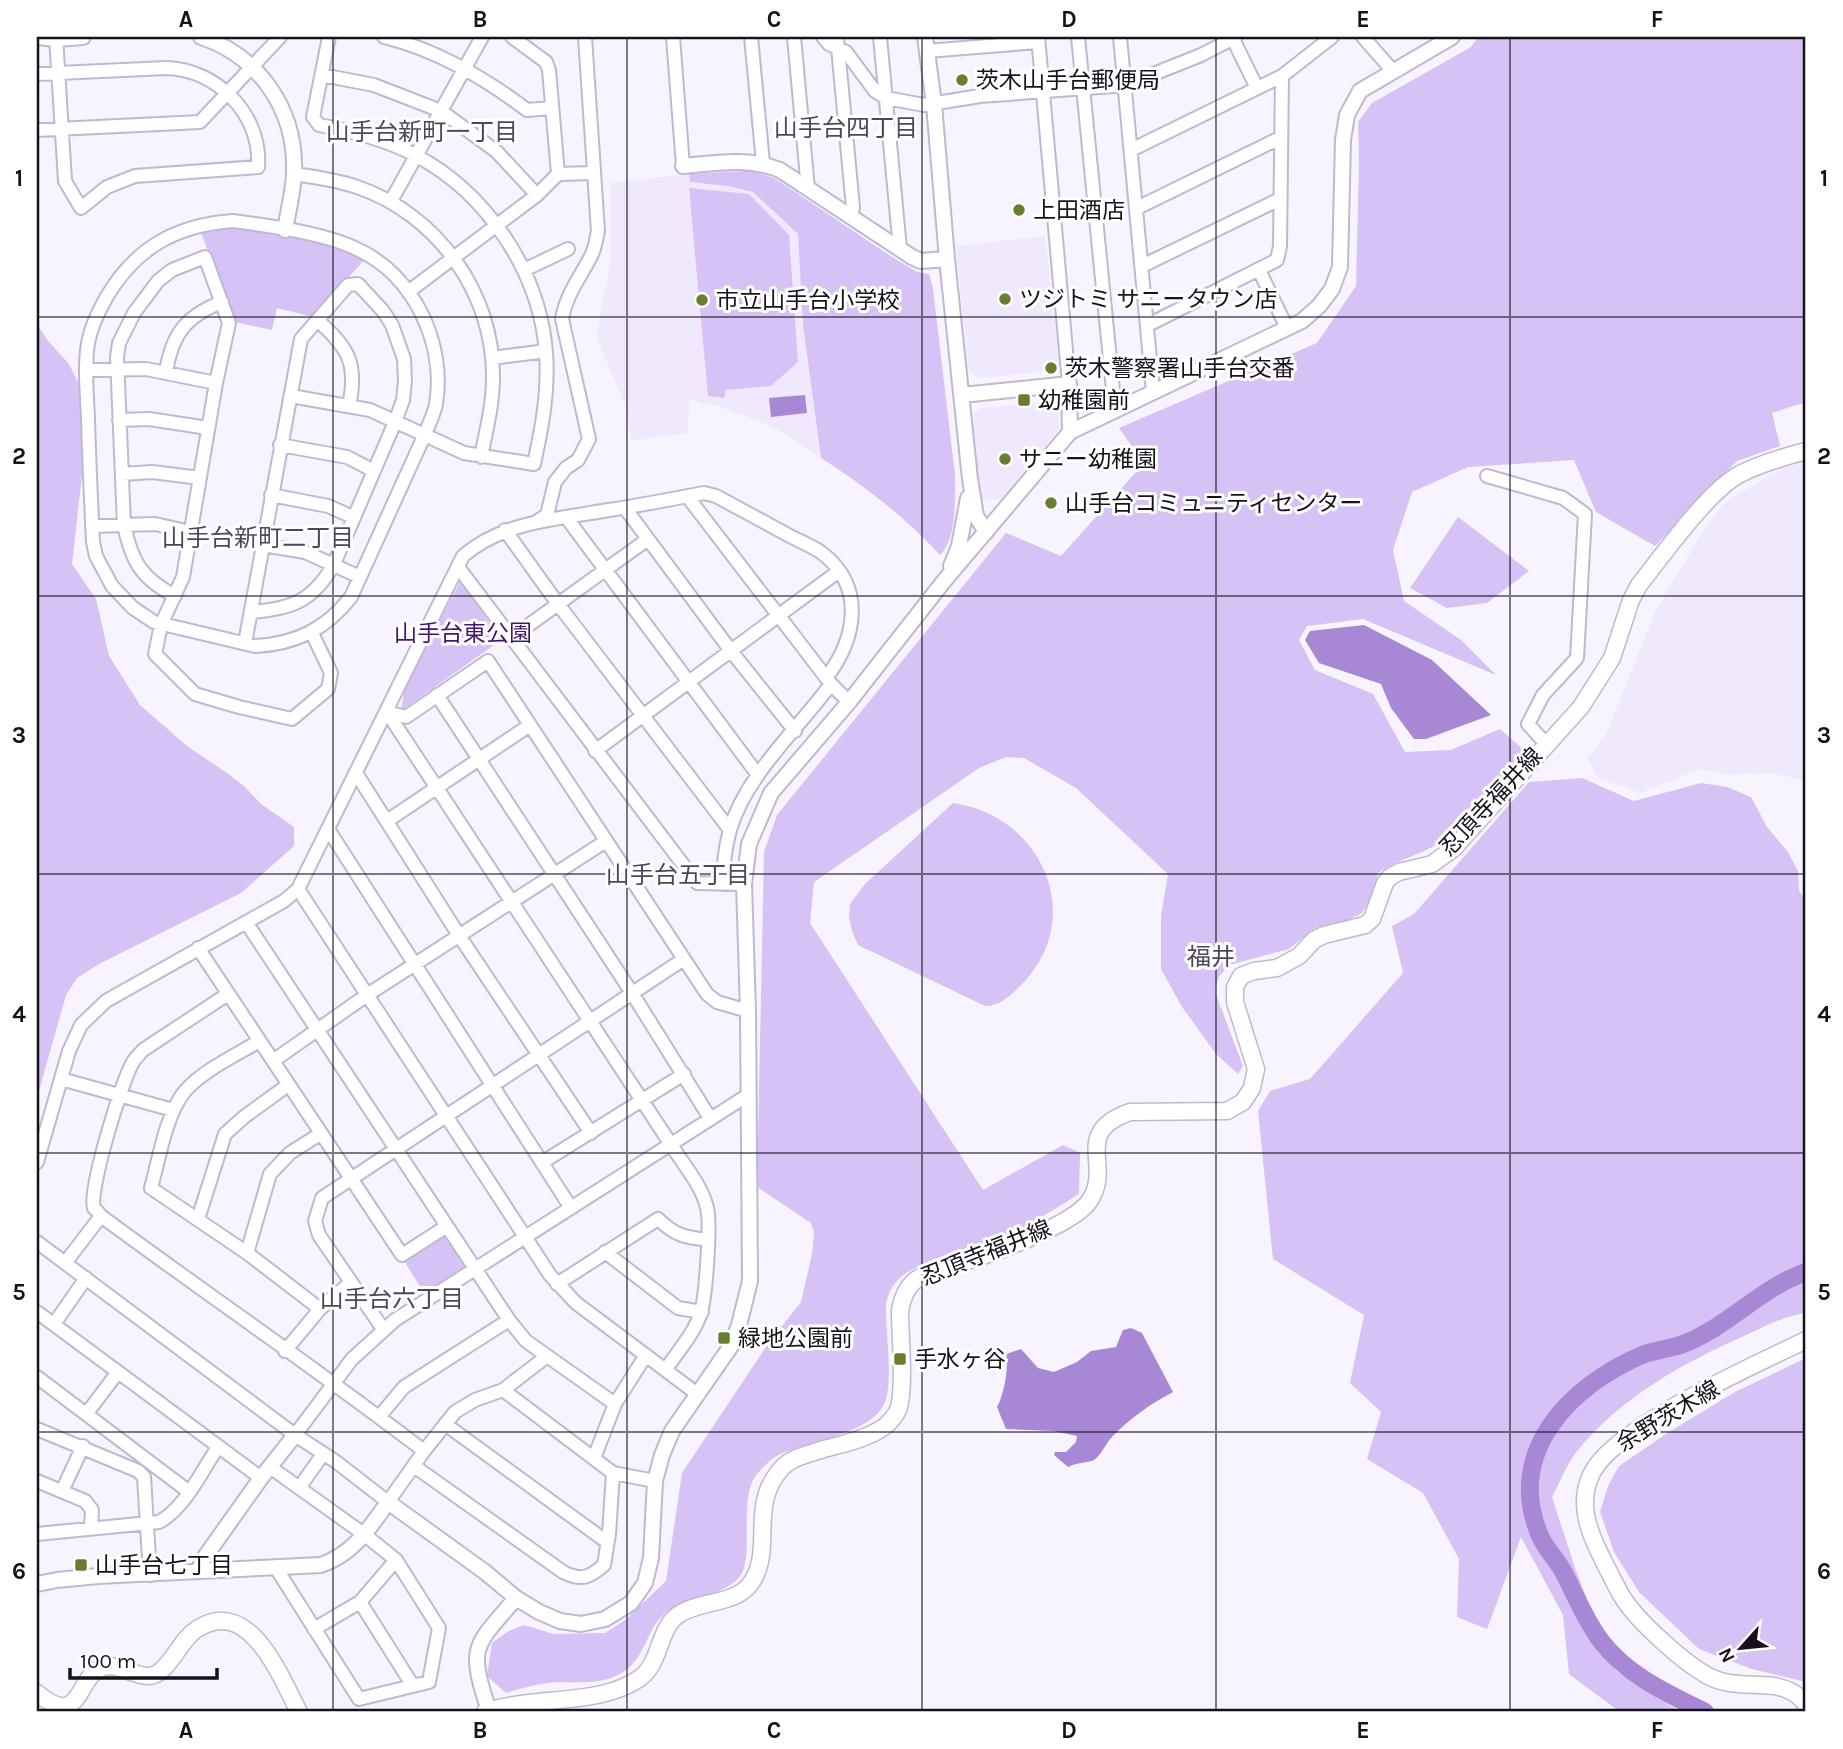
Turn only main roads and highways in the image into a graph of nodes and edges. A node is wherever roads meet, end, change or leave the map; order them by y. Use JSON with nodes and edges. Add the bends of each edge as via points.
{"nodes":[{"id":1,"x":1806,"y":451,"type":"edge"},
{"id":2,"x":1806,"y":1340,"type":"edge"},
{"id":3,"x":37,"y":1693,"type":"edge"},
{"id":4,"x":1806,"y":1704,"type":"edge"},
{"id":5,"x":299,"y":1712,"type":"edge"},
{"id":6,"x":487,"y":1712,"type":"edge"}],
"edges":[{"from":1,"to":6,"type":"main road","name":"忍頂寺福井線","via":[[1775,458],[1738,475],[1707,503],[1639,585],[1612,658],[1581,707],[1443,858],[1390,877],[1365,925],[1324,935],[1277,968],[1241,976],[1235,986],[1235,1002],[1256,1069],[1243,1102],[1227,1111],[1130,1112],[1117,1117],[1097,1136],[1095,1187],[1080,1210],[1013,1246],[926,1275],[908,1287],[900,1311],[899,1408],[880,1430],[783,1465],[764,1503],[760,1562],[746,1590],[678,1615],[651,1665],[641,1677],[623,1686],[600,1694]]},
{"from":2,"to":4,"type":"main road","name":"余野茨木線","via":[[1671,1409],[1622,1440],[1592,1473],[1585,1495],[1591,1539],[1625,1602],[1645,1624],[1701,1673],[1719,1682],[1780,1687]]},
{"from":3,"to":5,"type":"main road","via":[[55,1705],[68,1704],[90,1676],[110,1665],[144,1676],[157,1674],[196,1629],[225,1622],[239,1625],[267,1651]]}]}
